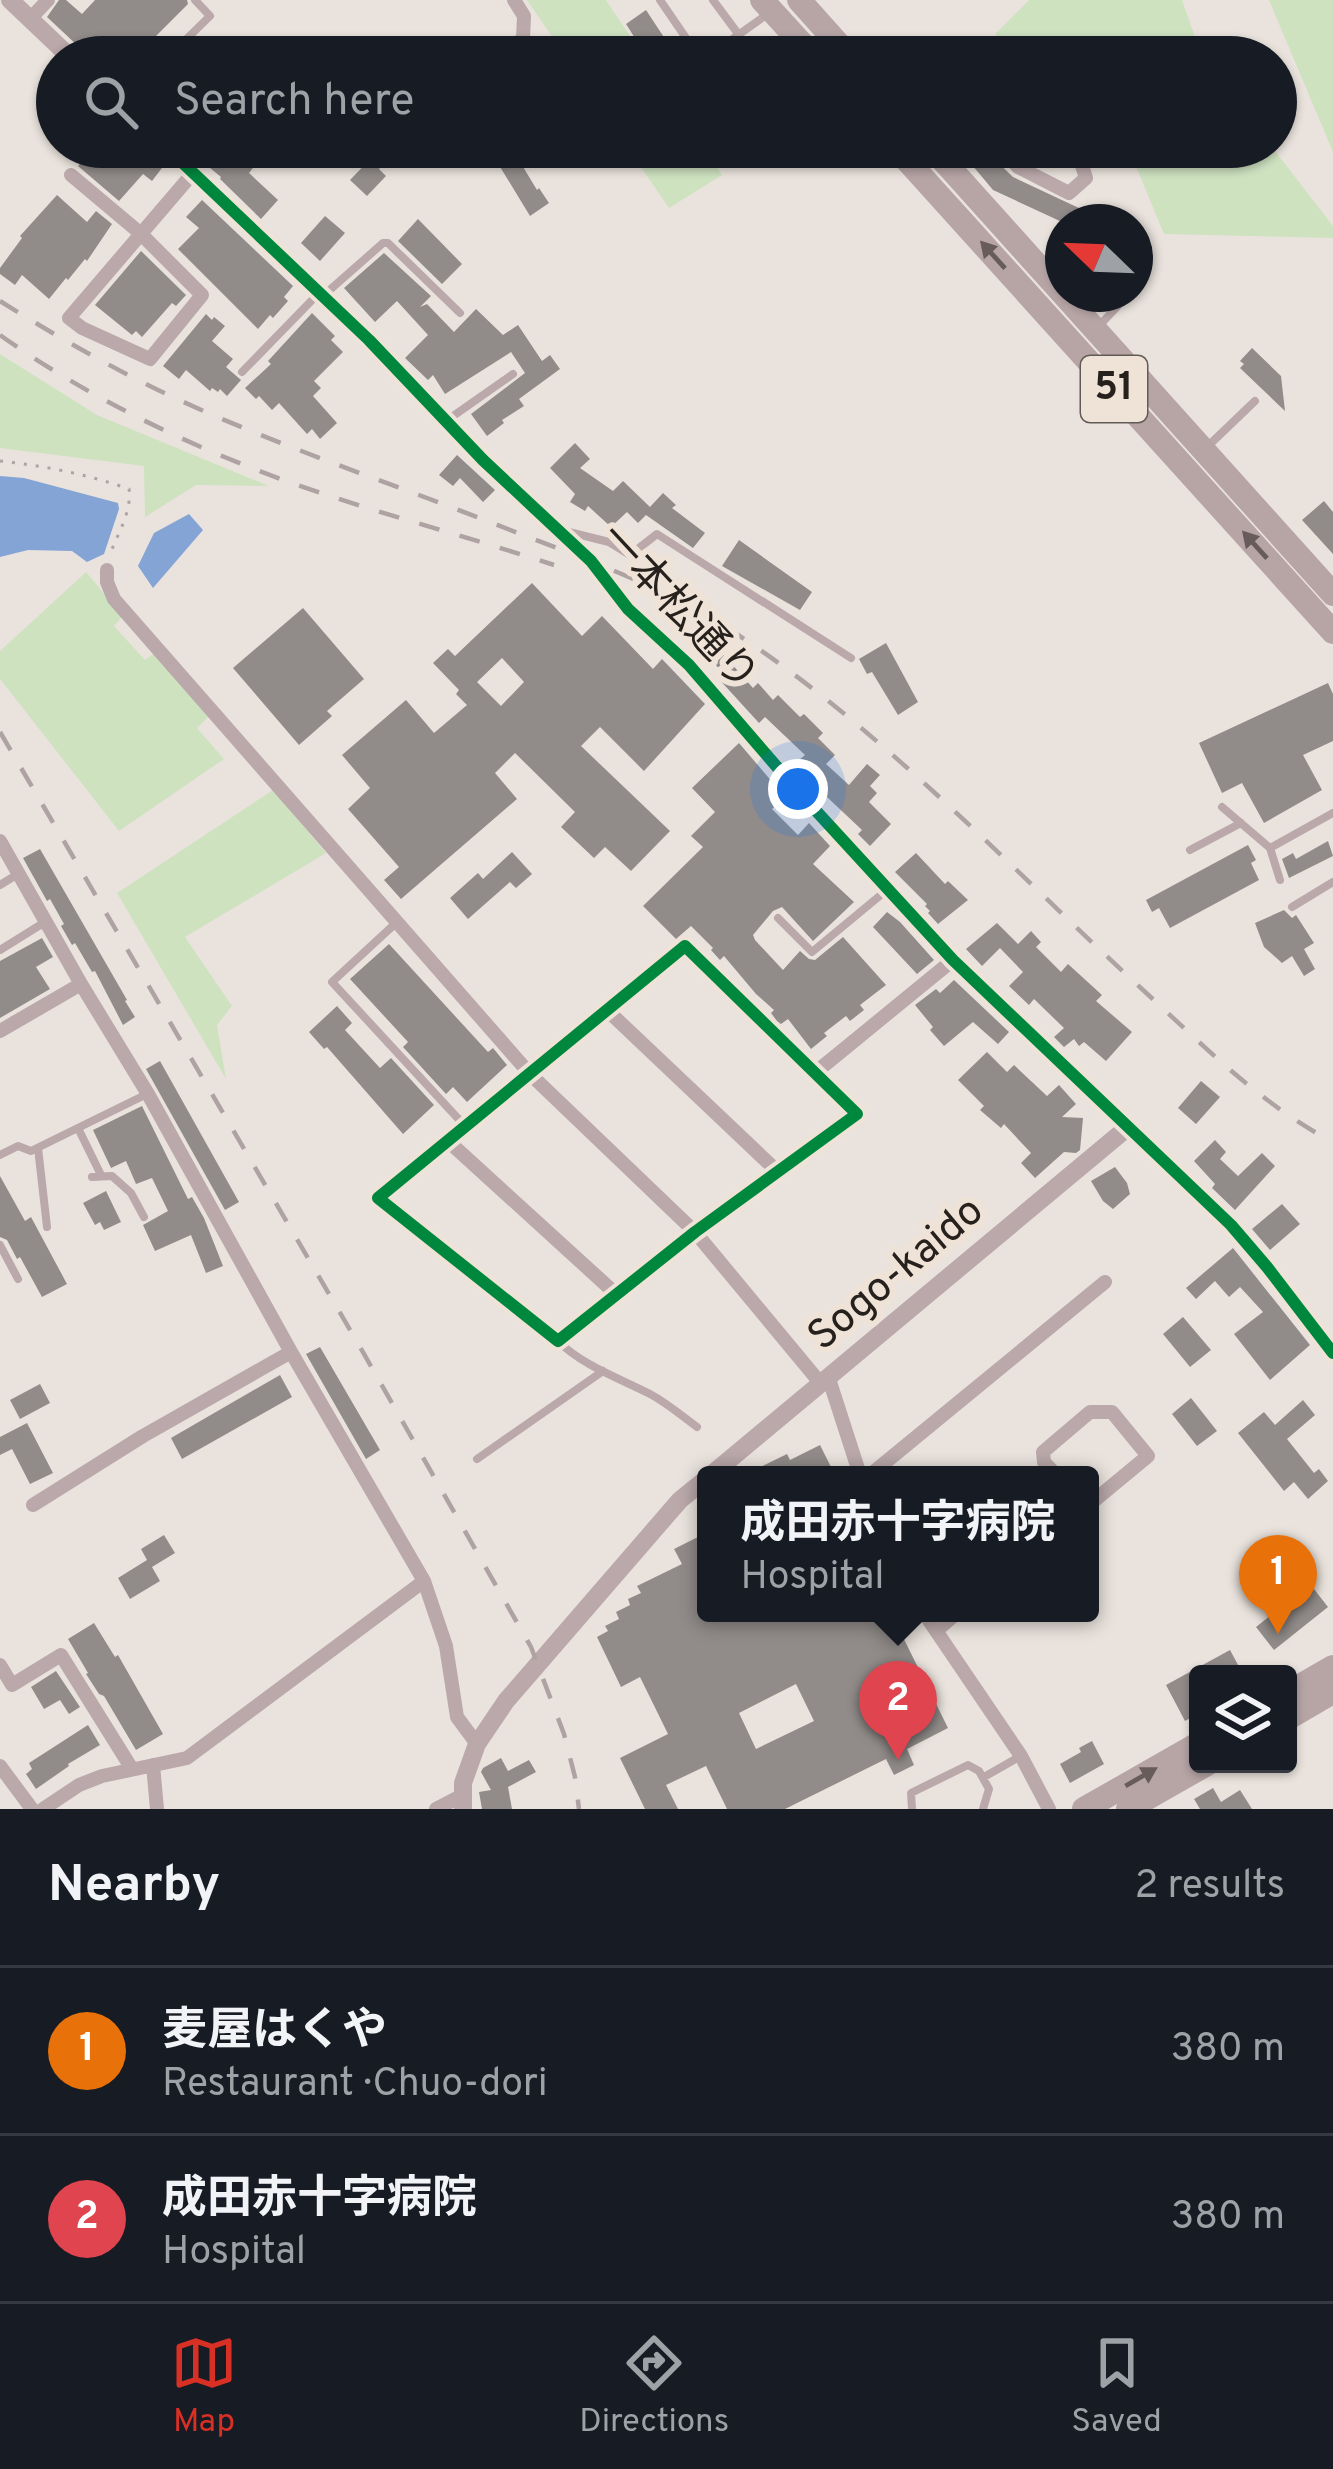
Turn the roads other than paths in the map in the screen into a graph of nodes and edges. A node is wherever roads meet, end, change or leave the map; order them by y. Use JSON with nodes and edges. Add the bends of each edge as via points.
{"nodes":[{"id":1,"x":10,"y":0,"type":"edge"},
{"id":2,"x":48,"y":0,"type":"edge"},
{"id":3,"x":195,"y":0,"type":"edge"},
{"id":4,"x":514,"y":0,"type":"edge"},
{"id":5,"x":660,"y":0,"type":"edge"},
{"id":6,"x":713,"y":0,"type":"edge"},
{"id":7,"x":799,"y":0,"type":"edge"},
{"id":8,"x":767,"y":5,"type":"edge"},
{"id":9,"x":30,"y":19,"type":"junction"},
{"id":10,"x":740,"y":35,"type":"joint"},
{"id":11,"x":48,"y":36,"type":"edge"},
{"id":12,"x":190,"y":36,"type":"edge"},
{"id":13,"x":523,"y":36,"type":"edge"},
{"id":14,"x":687,"y":36,"type":"edge"},
{"id":15,"x":795,"y":36,"type":"edge"},
{"id":16,"x":831,"y":36,"type":"edge"},
{"id":17,"x":185,"y":168,"type":"edge"},
{"id":18,"x":197,"y":168,"type":"edge"},
{"id":19,"x":915,"y":168,"type":"edge"},
{"id":20,"x":950,"y":168,"type":"edge"},
{"id":21,"x":1020,"y":168,"type":"edge"},
{"id":22,"x":1083,"y":168,"type":"edge"},
{"id":23,"x":71,"y":176,"type":"dead end"},
{"id":24,"x":140,"y":233,"type":"junction"},
{"id":25,"x":321,"y":295,"type":"junction"},
{"id":26,"x":1112,"y":312,"type":"edge"},
{"id":27,"x":460,"y":314,"type":"dead end"},
{"id":28,"x":1095,"y":330,"type":"junction"},
{"id":29,"x":242,"y":372,"type":"dead end"},
{"id":30,"x":513,"y":374,"type":"dead end"},
{"id":31,"x":1255,"y":401,"type":"dead end"},
{"id":32,"x":445,"y":422,"type":"junction"},
{"id":33,"x":1204,"y":451,"type":"junction"},
{"id":34,"x":558,"y":530,"type":"junction"},
{"id":35,"x":106,"y":570,"type":"road end"},
{"id":36,"x":1333,"y":594,"type":"edge"},
{"id":37,"x":1333,"y":632,"type":"edge"},
{"id":38,"x":851,"y":658,"type":"dead end"},
{"id":39,"x":1222,"y":807,"type":"dead end"},
{"id":40,"x":1333,"y":814,"type":"edge"},
{"id":41,"x":1241,"y":824,"type":"junction"},
{"id":42,"x":0,"y":841,"type":"edge"},
{"id":43,"x":1270,"y":848,"type":"junction"},
{"id":44,"x":1190,"y":850,"type":"dead end"},
{"id":45,"x":19,"y":873,"type":"junction"},
{"id":46,"x":1280,"y":880,"type":"dead end"},
{"id":47,"x":1333,"y":882,"type":"edge"},
{"id":48,"x":0,"y":885,"type":"edge"},
{"id":49,"x":888,"y":889,"type":"junction"},
{"id":50,"x":1292,"y":907,"type":"dead end"},
{"id":51,"x":778,"y":918,"type":"dead end"},
{"id":52,"x":46,"y":922,"type":"junction"},
{"id":53,"x":397,"y":922,"type":"junction"},
{"id":54,"x":0,"y":950,"type":"edge"},
{"id":55,"x":953,"y":960,"type":"junction"},
{"id":56,"x":81,"y":984,"type":"junction"},
{"id":57,"x":607,"y":1010,"type":"junction"},
{"id":58,"x":0,"y":1031,"type":"edge"},
{"id":59,"x":816,"y":1072,"type":"junction"},
{"id":60,"x":530,"y":1074,"type":"junction"},
{"id":61,"x":148,"y":1094,"type":"junction"},
{"id":62,"x":466,"y":1126,"type":"junction"},
{"id":63,"x":78,"y":1128,"type":"junction"},
{"id":64,"x":1127,"y":1129,"type":"junction"},
{"id":65,"x":448,"y":1141,"type":"junction"},
{"id":66,"x":38,"y":1148,"type":"junction"},
{"id":67,"x":0,"y":1155,"type":"edge"},
{"id":68,"x":778,"y":1172,"type":"junction"},
{"id":69,"x":144,"y":1217,"type":"dead end"},
{"id":70,"x":47,"y":1228,"type":"dead end"},
{"id":71,"x":695,"y":1232,"type":"junction"},
{"id":72,"x":0,"y":1245,"type":"edge"},
{"id":73,"x":18,"y":1279,"type":"dead end"},
{"id":74,"x":1105,"y":1282,"type":"dead end"},
{"id":75,"x":616,"y":1294,"type":"junction"},
{"id":76,"x":558,"y":1341,"type":"junction"},
{"id":77,"x":291,"y":1352,"type":"junction"},
{"id":78,"x":1333,"y":1352,"type":"edge"},
{"id":79,"x":603,"y":1372,"type":"junction"},
{"id":80,"x":825,"y":1382,"type":"junction"},
{"id":81,"x":697,"y":1427,"type":"dead end"},
{"id":82,"x":477,"y":1460,"type":"dead end"},
{"id":83,"x":722,"y":1466,"type":"edge"},
{"id":84,"x":857,"y":1466,"type":"edge"},
{"id":85,"x":881,"y":1466,"type":"edge"},
{"id":86,"x":1048,"y":1466,"type":"edge"},
{"id":87,"x":697,"y":1487,"type":"edge"},
{"id":88,"x":1099,"y":1497,"type":"edge"},
{"id":89,"x":33,"y":1504,"type":"dead end"},
{"id":90,"x":424,"y":1581,"type":"junction"},
{"id":91,"x":930,"y":1622,"type":"edge"},
{"id":92,"x":946,"y":1622,"type":"edge"},
{"id":93,"x":935,"y":1631,"type":"junction"},
{"id":94,"x":0,"y":1665,"type":"edge"},
{"id":95,"x":1333,"y":1667,"type":"edge"},
{"id":96,"x":1297,"y":1688,"type":"edge"},
{"id":97,"x":1333,"y":1692,"type":"edge"},
{"id":98,"x":1297,"y":1713,"type":"edge"},
{"id":99,"x":477,"y":1744,"type":"junction"},
{"id":100,"x":1189,"y":1749,"type":"edge"},
{"id":101,"x":1021,"y":1756,"type":"junction"},
{"id":102,"x":153,"y":1765,"type":"junction"},
{"id":103,"x":0,"y":1766,"type":"edge"},
{"id":104,"x":132,"y":1769,"type":"junction"},
{"id":105,"x":1191,"y":1773,"type":"edge"},
{"id":106,"x":984,"y":1777,"type":"junction"},
{"id":107,"x":463,"y":1802,"type":"edge"},
{"id":108,"x":32,"y":1809,"type":"edge"},
{"id":109,"x":44,"y":1809,"type":"edge"},
{"id":110,"x":157,"y":1809,"type":"edge"},
{"id":111,"x":436,"y":1809,"type":"edge"},
{"id":112,"x":911,"y":1809,"type":"edge"},
{"id":113,"x":983,"y":1809,"type":"edge"},
{"id":114,"x":1048,"y":1809,"type":"edge"},
{"id":115,"x":1084,"y":1809,"type":"edge"},
{"id":116,"x":1128,"y":1809,"type":"edge"}],
"edges":[{"from":1,"to":9,"type":"street"},
{"from":2,"to":9,"type":"street"},
{"from":3,"to":12,"type":"lane","via":[[210,16]]},
{"from":4,"to":13,"type":"street"},
{"from":5,"to":14,"type":"lane"},
{"from":6,"to":10,"type":"lane"},
{"from":7,"to":16,"type":"highway"},
{"from":8,"to":10,"type":"lane"},
{"from":8,"to":15,"type":"highway"},
{"from":9,"to":11,"type":"street"},
{"from":17,"to":24,"type":"street"},
{"from":18,"to":25,"type":"street","name":"一本松通り"},
{"from":37,"to":19,"type":"highway","number":"51","one_way":true},
{"from":20,"to":28,"type":"highway","number":"51"},
{"from":21,"to":22,"type":"street","via":[[1069,193],[1086,178]]},
{"from":23,"to":24,"type":"street"},
{"from":24,"to":24,"type":"street","via":[[202,295],[150,359],[69,318]]},
{"from":25,"to":27,"type":"lane","via":[[388,243]]},
{"from":25,"to":29,"type":"lane"},
{"from":25,"to":32,"type":"street","name":"一本松通り"},
{"from":26,"to":28,"type":"lane"},
{"from":28,"to":33,"type":"highway","number":"51"},
{"from":30,"to":32,"type":"lane"},
{"from":31,"to":33,"type":"lane"},
{"from":32,"to":34,"type":"street","name":"一本松通り"},
{"from":33,"to":36,"type":"highway","number":"51"},
{"from":34,"to":38,"type":"lane","via":[[630,555],[656,534]]},
{"from":34,"to":49,"type":"street","name":"一本松通り"},
{"from":35,"to":53,"type":"street","via":[[113,599]]},
{"from":39,"to":41,"type":"lane"},
{"from":40,"to":43,"type":"lane"},
{"from":41,"to":43,"type":"lane"},
{"from":41,"to":44,"type":"lane"},
{"from":42,"to":45,"type":"street"},
{"from":43,"to":46,"type":"lane"},
{"from":45,"to":48,"type":"lane"},
{"from":45,"to":52,"type":"street"},
{"from":47,"to":50,"type":"lane"},
{"from":49,"to":51,"type":"lane","via":[[812,952]]},
{"from":49,"to":55,"type":"street","name":"一本松通り"},
{"from":52,"to":54,"type":"lane"},
{"from":52,"to":56,"type":"street"},
{"from":53,"to":60,"type":"street"},
{"from":53,"to":62,"type":"lane","via":[[332,982]]},
{"from":55,"to":59,"type":"street"},
{"from":55,"to":64,"type":"street","name":"一本松通り"},
{"from":56,"to":58,"type":"street"},
{"from":56,"to":61,"type":"street"},
{"from":57,"to":59,"type":"street","via":[[686,946]]},
{"from":57,"to":60,"type":"street"},
{"from":57,"to":68,"type":"street"},
{"from":59,"to":68,"type":"street","via":[[857,1114]]},
{"from":60,"to":62,"type":"street"},
{"from":60,"to":71,"type":"street"},
{"from":61,"to":63,"type":"lane"},
{"from":61,"to":77,"type":"street"},
{"from":62,"to":65,"type":"street"},
{"from":63,"to":66,"type":"lane"},
{"from":63,"to":69,"type":"lane","via":[[96,1176],[112,1176],[131,1192]]},
{"from":64,"to":78,"type":"street","name":"一本松通り","via":[[1232,1226]]},
{"from":64,"to":80,"type":"street","name":"Sogo-kaido"},
{"from":65,"to":75,"type":"street"},
{"from":65,"to":76,"type":"street","via":[[378,1198]]},
{"from":66,"to":67,"type":"lane"},
{"from":66,"to":70,"type":"lane"},
{"from":68,"to":71,"type":"street"},
{"from":71,"to":75,"type":"street"},
{"from":71,"to":80,"type":"street"},
{"from":72,"to":73,"type":"lane"},
{"from":74,"to":85,"type":"street"},
{"from":75,"to":76,"type":"street"},
{"from":76,"to":79,"type":"lane"},
{"from":77,"to":89,"type":"street"},
{"from":77,"to":90,"type":"street"},
{"from":79,"to":81,"type":"lane"},
{"from":79,"to":82,"type":"lane"},
{"from":80,"to":83,"type":"street","name":"Sogo-kaido"},
{"from":80,"to":84,"type":"street"},
{"from":86,"to":88,"type":"street","via":[[1042,1452],[1090,1412],[1112,1412],[1148,1456]]},
{"from":87,"to":99,"type":"street","name":"Sogo-kaido"},
{"from":90,"to":99,"type":"street","via":[[446,1646],[457,1717]]},
{"from":90,"to":102,"type":"street","via":[[188,1758]]},
{"from":91,"to":93,"type":"street"},
{"from":92,"to":93,"type":"street"},
{"from":93,"to":101,"type":"street"},
{"from":94,"to":104,"type":"street","via":[[12,1685],[61,1654]]},
{"from":95,"to":96,"type":"highway"},
{"from":97,"to":98,"type":"highway"},
{"from":99,"to":107,"type":"street"},
{"from":115,"to":100,"type":"highway","one_way":true},
{"from":101,"to":106,"type":"lane"},
{"from":101,"to":114,"type":"street"},
{"from":102,"to":104,"type":"street"},
{"from":102,"to":110,"type":"street"},
{"from":103,"to":108,"type":"street"},
{"from":104,"to":109,"type":"street","via":[[79,1785]]},
{"from":105,"to":116,"type":"highway"},
{"from":106,"to":112,"type":"lane","via":[[968,1765],[911,1793]]},
{"from":106,"to":113,"type":"lane"},
{"from":107,"to":111,"type":"street"}]}
